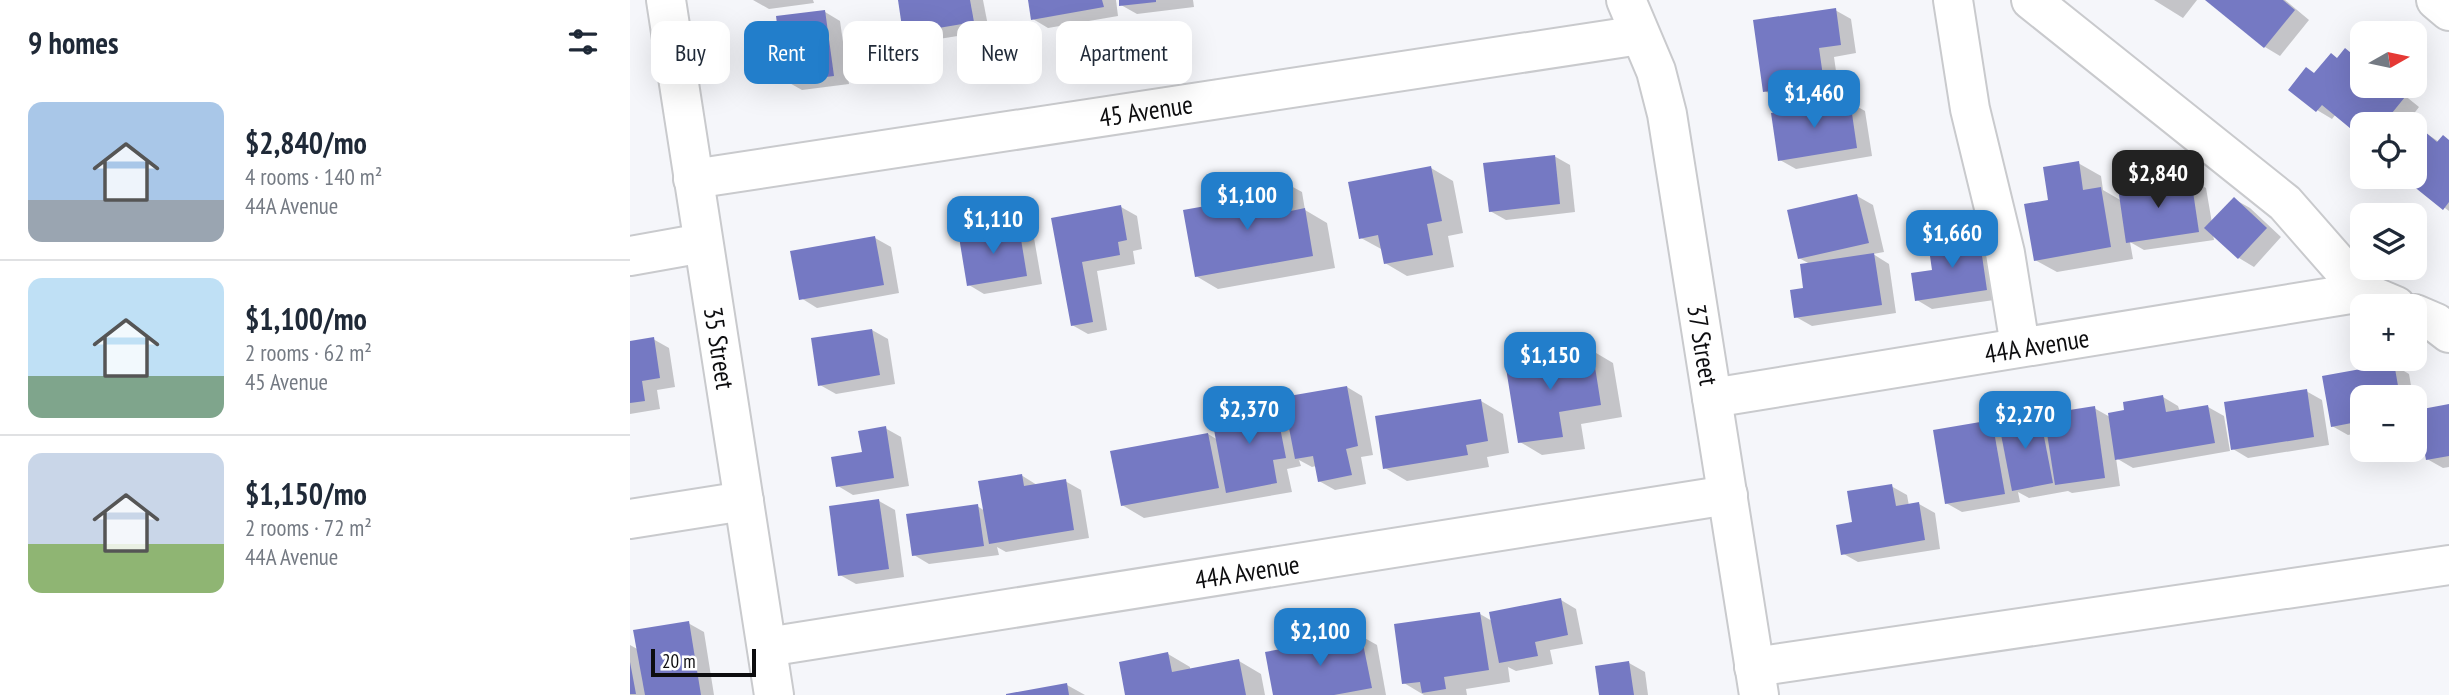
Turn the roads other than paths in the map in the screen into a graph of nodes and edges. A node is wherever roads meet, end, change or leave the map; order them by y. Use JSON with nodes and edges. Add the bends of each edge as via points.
{"nodes":[{"id":1,"x":666,"y":0,"type":"edge"},
{"id":2,"x":1626,"y":0,"type":"edge"},
{"id":3,"x":1953,"y":0,"type":"edge"},
{"id":4,"x":2031,"y":0,"type":"edge"},
{"id":5,"x":2436,"y":0,"type":"edge"},
{"id":6,"x":2449,"y":11,"type":"edge"},
{"id":7,"x":1640,"y":35,"type":"junction"},
{"id":8,"x":693,"y":179,"type":"junction"},
{"id":9,"x":703,"y":243,"type":"junction"},
{"id":10,"x":630,"y":256,"type":"edge"},
{"id":11,"x":2374,"y":294,"type":"edge"},
{"id":12,"x":2350,"y":303,"type":"edge"},
{"id":13,"x":2427,"y":319,"type":"edge"},
{"id":14,"x":2449,"y":333,"type":"edge"},
{"id":15,"x":2020,"y":346,"type":"junction"},
{"id":16,"x":1712,"y":398,"type":"junction"},
{"id":17,"x":1728,"y":495,"type":"junction"},
{"id":18,"x":744,"y":501,"type":"junction"},
{"id":19,"x":630,"y":519,"type":"edge"},
{"id":20,"x":2449,"y":565,"type":"edge"},
{"id":21,"x":766,"y":647,"type":"junction"},
{"id":22,"x":1756,"y":681,"type":"edge"},
{"id":23,"x":774,"y":695,"type":"edge"}],
"edges":[{"from":1,"to":8,"type":"street","name":"35 Street"},
{"from":2,"to":7,"type":"street","name":"37 Street"},
{"from":3,"to":15,"type":"street","via":[[1970,109],[2005,253]]},
{"from":4,"to":11,"type":"street","via":[[2285,203]]},
{"from":5,"to":6,"type":"street"},
{"from":7,"to":8,"type":"street","name":"45 Avenue"},
{"from":7,"to":16,"type":"street","name":"37 Street","via":[[1667,114]]},
{"from":8,"to":9,"type":"street","name":"35 Street"},
{"from":9,"to":10,"type":"street"},
{"from":9,"to":18,"type":"street","name":"35 Street"},
{"from":12,"to":15,"type":"street","name":"44A Avenue"},
{"from":13,"to":14,"type":"street"},
{"from":15,"to":16,"type":"street","name":"44A Avenue"},
{"from":16,"to":17,"type":"street","name":"37 Street"},
{"from":17,"to":21,"type":"street","name":"44A Avenue"},
{"from":17,"to":22,"type":"street","name":"37 Street"},
{"from":18,"to":19,"type":"street"},
{"from":18,"to":21,"type":"street","name":"35 Street"},
{"from":20,"to":22,"type":"street"},
{"from":21,"to":23,"type":"street","name":"35 Street"}]}
